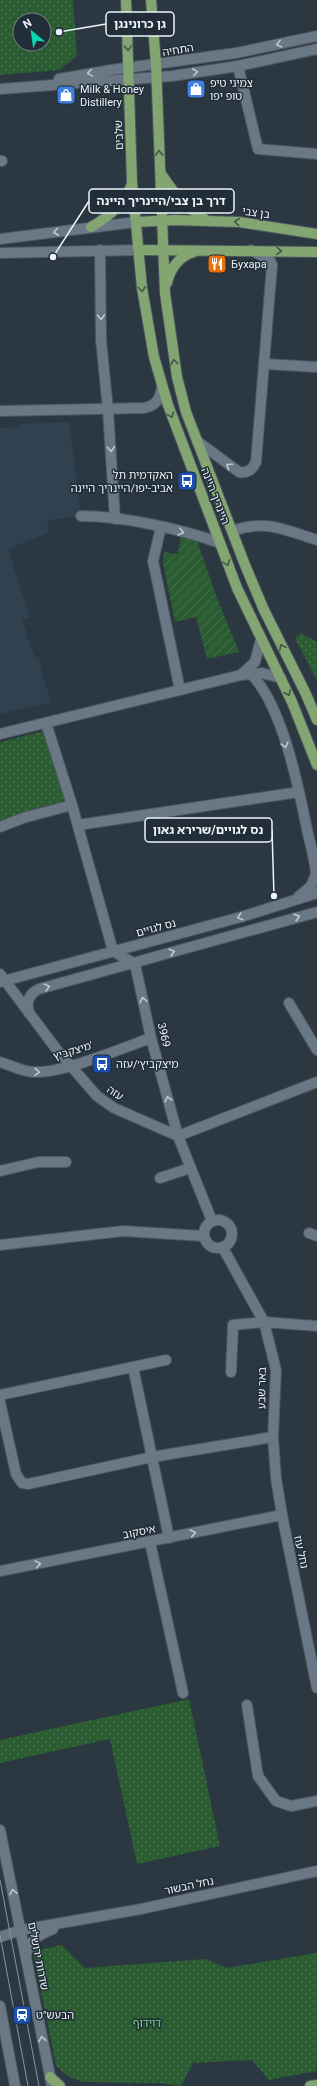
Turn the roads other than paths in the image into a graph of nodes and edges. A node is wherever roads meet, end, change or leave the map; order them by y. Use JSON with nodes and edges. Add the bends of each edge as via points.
{"nodes":[{"id":1,"x":126,"y":0,"type":"edge"},
{"id":2,"x":151,"y":0,"type":"edge"},
{"id":3,"x":317,"y":36,"type":"edge"},
{"id":4,"x":317,"y":49,"type":"edge"},
{"id":5,"x":156,"y":65,"type":"junction"},
{"id":6,"x":238,"y":66,"type":"junction"},
{"id":7,"x":128,"y":68,"type":"junction"},
{"id":8,"x":157,"y":78,"type":"junction"},
{"id":9,"x":129,"y":80,"type":"junction"},
{"id":10,"x":42,"y":84,"type":"junction"},
{"id":11,"x":0,"y":89,"type":"edge"},
{"id":12,"x":317,"y":154,"type":"edge"},
{"id":13,"x":160,"y":172,"type":"junction"},
{"id":14,"x":132,"y":182,"type":"junction"},
{"id":15,"x":162,"y":220,"type":"junction"},
{"id":16,"x":206,"y":220,"type":"junction"},
{"id":17,"x":136,"y":222,"type":"junction"},
{"id":18,"x":90,"y":227,"type":"junction"},
{"id":19,"x":317,"y":234,"type":"edge"},
{"id":20,"x":0,"y":239,"type":"edge"},
{"id":21,"x":100,"y":250,"type":"junction"},
{"id":22,"x":139,"y":250,"type":"junction"},
{"id":23,"x":162,"y":250,"type":"junction"},
{"id":24,"x":198,"y":250,"type":"junction"},
{"id":25,"x":251,"y":250,"type":"junction"},
{"id":26,"x":317,"y":252,"type":"edge"},
{"id":27,"x":0,"y":253,"type":"edge"},
{"id":28,"x":165,"y":293,"type":"junction"},
{"id":29,"x":265,"y":364,"type":"junction"},
{"id":30,"x":317,"y":367,"type":"edge"},
{"id":31,"x":162,"y":387,"type":"junction"},
{"id":32,"x":108,"y":410,"type":"junction"},
{"id":33,"x":0,"y":411,"type":"edge"},
{"id":34,"x":197,"y":441,"type":"junction"},
{"id":35,"x":81,"y":516,"type":"dead end"},
{"id":36,"x":115,"y":518,"type":"junction"},
{"id":37,"x":162,"y":528,"type":"junction"},
{"id":38,"x":232,"y":531,"type":"junction"},
{"id":39,"x":317,"y":540,"type":"edge"},
{"id":40,"x":220,"y":543,"type":"junction"},
{"id":41,"x":261,"y":639,"type":"junction"},
{"id":42,"x":246,"y":674,"type":"junction"},
{"id":43,"x":281,"y":678,"type":"junction"},
{"id":44,"x":180,"y":690,"type":"junction"},
{"id":45,"x":317,"y":720,"type":"edge"},
{"id":46,"x":46,"y":723,"type":"junction"},
{"id":47,"x":0,"y":734,"type":"edge"},
{"id":48,"x":317,"y":765,"type":"edge"},
{"id":49,"x":299,"y":792,"type":"junction"},
{"id":50,"x":72,"y":805,"type":"junction"},
{"id":51,"x":78,"y":825,"type":"junction"},
{"id":52,"x":0,"y":827,"type":"edge"},
{"id":53,"x":317,"y":893,"type":"edge"},
{"id":54,"x":294,"y":900,"type":"junction"},
{"id":55,"x":317,"y":912,"type":"edge"},
{"id":56,"x":113,"y":951,"type":"junction"},
{"id":57,"x":135,"y":964,"type":"junction"},
{"id":58,"x":2,"y":979,"type":"edge"},
{"id":59,"x":289,"y":1003,"type":"dead end"},
{"id":60,"x":30,"y":1015,"type":"junction"},
{"id":61,"x":152,"y":1038,"type":"junction"},
{"id":62,"x":317,"y":1050,"type":"edge"},
{"id":63,"x":0,"y":1062,"type":"edge"},
{"id":64,"x":70,"y":1066,"type":"junction"},
{"id":65,"x":317,"y":1082,"type":"edge"},
{"id":66,"x":178,"y":1136,"type":"junction"},
{"id":67,"x":66,"y":1162,"type":"dead end"},
{"id":68,"x":190,"y":1168,"type":"junction"},
{"id":69,"x":0,"y":1171,"type":"edge"},
{"id":70,"x":160,"y":1178,"type":"dead end"},
{"id":71,"x":212,"y":1221,"type":"junction"},
{"id":72,"x":203,"y":1236,"type":"junction"},
{"id":73,"x":0,"y":1245,"type":"edge"},
{"id":74,"x":223,"y":1248,"type":"junction"},
{"id":75,"x":264,"y":1322,"type":"junction"},
{"id":76,"x":317,"y":1326,"type":"edge"},
{"id":77,"x":166,"y":1360,"type":"dead end"},
{"id":78,"x":133,"y":1367,"type":"junction"},
{"id":79,"x":231,"y":1372,"type":"dead end"},
{"id":80,"x":0,"y":1395,"type":"edge"},
{"id":81,"x":0,"y":1402,"type":"edge"},
{"id":82,"x":273,"y":1437,"type":"junction"},
{"id":83,"x":152,"y":1457,"type":"junction"},
{"id":84,"x":282,"y":1515,"type":"junction"},
{"id":85,"x":169,"y":1538,"type":"junction"},
{"id":86,"x":150,"y":1542,"type":"junction"},
{"id":87,"x":0,"y":1571,"type":"edge"},
{"id":88,"x":316,"y":1678,"type":"edge"},
{"id":89,"x":317,"y":1688,"type":"edge"},
{"id":90,"x":182,"y":1693,"type":"dead end"},
{"id":91,"x":248,"y":1706,"type":"dead end"},
{"id":92,"x":317,"y":1801,"type":"edge"},
{"id":93,"x":0,"y":1830,"type":"edge"},
{"id":94,"x":317,"y":1871,"type":"edge"},
{"id":95,"x":65,"y":1923,"type":"junction"},
{"id":96,"x":21,"y":1930,"type":"junction"},
{"id":97,"x":0,"y":1937,"type":"edge"},
{"id":98,"x":27,"y":1961,"type":"junction"},
{"id":99,"x":0,"y":2006,"type":"edge"},
{"id":100,"x":51,"y":2082,"type":"edge"},
{"id":101,"x":317,"y":2085,"type":"edge"},
{"id":102,"x":15,"y":2086,"type":"edge"},
{"id":103,"x":60,"y":2086,"type":"edge"},
{"id":104,"x":310,"y":2086,"type":"edge"}],
"edges":[{"from":1,"to":7,"type":"main road","name":"שלבים","one_way":true},
{"from":2,"to":5,"type":"main road"},
{"from":3,"to":5,"type":"street","name":"התחיה","one_way":true,"via":[[236,53]]},
{"from":4,"to":6,"type":"street","name":"התחיה"},
{"from":5,"to":7,"type":"street","name":"התחיה"},
{"from":5,"to":8,"type":"main road"},
{"from":8,"to":6,"type":"street","name":"התחיה","one_way":true},
{"from":6,"to":12,"type":"street","via":[[258,149]]},
{"from":7,"to":9,"type":"main road","name":"שלבים"},
{"from":7,"to":10,"type":"street","name":"התחיה","one_way":true,"via":[[71,76]]},
{"from":8,"to":9,"type":"street","name":"התחיה"},
{"from":13,"to":8,"type":"main road","one_way":true},
{"from":9,"to":10,"type":"street","name":"התחיה"},
{"from":9,"to":14,"type":"main road","name":"שלבים"},
{"from":10,"to":11,"type":"street","name":"התחיה"},
{"from":13,"to":15,"type":"main road"},
{"from":13,"to":16,"type":"main road","via":[[181,202]]},
{"from":14,"to":17,"type":"main road","name":"שלבים"},
{"from":14,"to":18,"type":"main road","via":[[116,209],[101,222]]},
{"from":15,"to":16,"type":"main road","name":"בן צבי"},
{"from":15,"to":17,"type":"main road","name":"בן צבי"},
{"from":15,"to":23,"type":"main road","name":"היינריך היינה"},
{"from":19,"to":16,"type":"main road","name":"בן צבי","one_way":true,"via":[[239,222]]},
{"from":17,"to":18,"type":"street","name":"בן צבי"},
{"from":17,"to":22,"type":"main road","name":"היינריך היינה"},
{"from":18,"to":20,"type":"street","name":"בן צבי","one_way":true},
{"from":21,"to":22,"type":"street"},
{"from":21,"to":27,"type":"street"},
{"from":21,"to":32,"type":"street","one_way":true,"via":[[101,340]]},
{"from":22,"to":23,"type":"main road"},
{"from":22,"to":31,"type":"main road","name":"היינריך היינה","one_way":true,"via":[[148,328]]},
{"from":23,"to":24,"type":"main road"},
{"from":23,"to":28,"type":"main road","name":"היינריך היינה"},
{"from":24,"to":25,"type":"main road"},
{"from":24,"to":28,"type":"main road","via":[[184,256],[174,266]]},
{"from":25,"to":26,"type":"main road","one_way":true},
{"from":25,"to":29,"type":"street","via":[[270,260],[272,265]]},
{"from":34,"to":28,"type":"main road","name":"היינריך היינה","one_way":true,"via":[[177,377]]},
{"from":29,"to":30,"type":"street"},
{"from":29,"to":34,"type":"street","one_way":true,"via":[[259,444],[254,466],[246,473],[238,472]]},
{"from":31,"to":32,"type":"street","via":[[158,401],[150,407]]},
{"from":31,"to":40,"type":"main road","name":"היינריך היינה","one_way":true},
{"from":32,"to":33,"type":"street"},
{"from":32,"to":36,"type":"street","one_way":true},
{"from":34,"to":38,"type":"main road","name":"היינריך היינה"},
{"from":35,"to":36,"type":"street"},
{"from":36,"to":37,"type":"street"},
{"from":37,"to":40,"type":"street","one_way":true},
{"from":37,"to":44,"type":"street","via":[[153,561]]},
{"from":38,"to":39,"type":"street","via":[[262,524]]},
{"from":45,"to":38,"type":"main road","name":"היינריך היינה","one_way":true,"via":[[264,610]]},
{"from":40,"to":41,"type":"main road","name":"היינריך היינה","one_way":true,"via":[[237,588]]},
{"from":41,"to":42,"type":"street","via":[[255,662]]},
{"from":41,"to":43,"type":"main road","name":"היינריך היינה"},
{"from":42,"to":43,"type":"street","via":[[268,674]]},
{"from":42,"to":44,"type":"street"},
{"from":42,"to":49,"type":"street","one_way":true,"via":[[268,698],[278,719]]},
{"from":43,"to":48,"type":"main road","name":"היינריך היינה","one_way":true},
{"from":44,"to":46,"type":"street"},
{"from":46,"to":47,"type":"street"},
{"from":46,"to":50,"type":"street"},
{"from":49,"to":51,"type":"street"},
{"from":49,"to":54,"type":"street","via":[[316,874],[311,886]]},
{"from":50,"to":51,"type":"street"},
{"from":50,"to":52,"type":"street"},
{"from":51,"to":56,"type":"street"},
{"from":53,"to":54,"type":"street","name":"נס לגויים"},
{"from":54,"to":56,"type":"street","name":"נס לגויים","one_way":true,"via":[[234,919]]},
{"from":57,"to":55,"type":"street","one_way":true},
{"from":56,"to":57,"type":"street"},
{"from":56,"to":58,"type":"street","name":"נס לגויים"},
{"from":60,"to":57,"type":"street","one_way":true,"via":[[28,1004],[30,996],[35,991]]},
{"from":61,"to":57,"type":"street","name":"3969","one_way":true},
{"from":58,"to":60,"type":"street","name":"עזה"},
{"from":59,"to":62,"type":"street"},
{"from":60,"to":64,"type":"street","name":"עזה"},
{"from":61,"to":64,"type":"street","name":"מיצקביץ'"},
{"from":66,"to":61,"type":"street","name":"3969","one_way":true},
{"from":63,"to":64,"type":"street","name":"מיצקביץ'","one_way":true,"via":[[32,1072],[45,1072]]},
{"from":64,"to":66,"type":"street","name":"עזה","via":[[98,1096],[114,1108]]},
{"from":65,"to":66,"type":"street"},
{"from":66,"to":68,"type":"street"},
{"from":67,"to":69,"type":"street","via":[[39,1162]]},
{"from":68,"to":70,"type":"street"},
{"from":68,"to":71,"type":"street"},
{"from":71,"to":72,"type":"street","via":[[205,1227]]},
{"from":71,"to":74,"type":"street","via":[[221,1220],[231,1229],[232,1238]]},
{"from":72,"to":73,"type":"street","via":[[123,1231]]},
{"from":72,"to":74,"type":"street","via":[[210,1247]]},
{"from":74,"to":75,"type":"street","name":"באר שבע"},
{"from":75,"to":76,"type":"street"},
{"from":75,"to":79,"type":"street","via":[[233,1325]]},
{"from":75,"to":82,"type":"street","name":"באר שבע","via":[[276,1370]]},
{"from":77,"to":78,"type":"street"},
{"from":78,"to":80,"type":"street"},
{"from":78,"to":83,"type":"street"},
{"from":81,"to":83,"type":"street","via":[[16,1474],[22,1483],[35,1484]]},
{"from":82,"to":83,"type":"street"},
{"from":82,"to":84,"type":"street","name":"באר שבע"},
{"from":83,"to":85,"type":"street"},
{"from":85,"to":84,"type":"street","name":"איסקוב","one_way":true},
{"from":84,"to":88,"type":"street","name":"נחל עוז"},
{"from":85,"to":86,"type":"street","name":"איסקוב"},
{"from":87,"to":86,"type":"street","name":"איסקוב","one_way":true},
{"from":86,"to":90,"type":"street"},
{"from":88,"to":89,"type":"street","name":"נחל עוז"},
{"from":91,"to":92,"type":"street","via":[[258,1776],[276,1801],[291,1806]]},
{"from":96,"to":93,"type":"street","name":"שדרות ירושלים","one_way":true},
{"from":94,"to":95,"type":"street","name":"נחל הבשור"},
{"from":95,"to":96,"type":"street","name":"נחל הבשור"},
{"from":95,"to":98,"type":"street","name":"נחל הבשור","via":[[34,1939],[28,1947]]},
{"from":96,"to":97,"type":"street","name":"נחל הבשור"},
{"from":96,"to":98,"type":"street","name":"שדרות ירושלים"},
{"from":100,"to":98,"type":"street","name":"שדרות ירושלים","one_way":true},
{"from":99,"to":102,"type":"street"},
{"from":100,"to":103,"type":"main road"},
{"from":101,"to":104,"type":"main road"}]}
